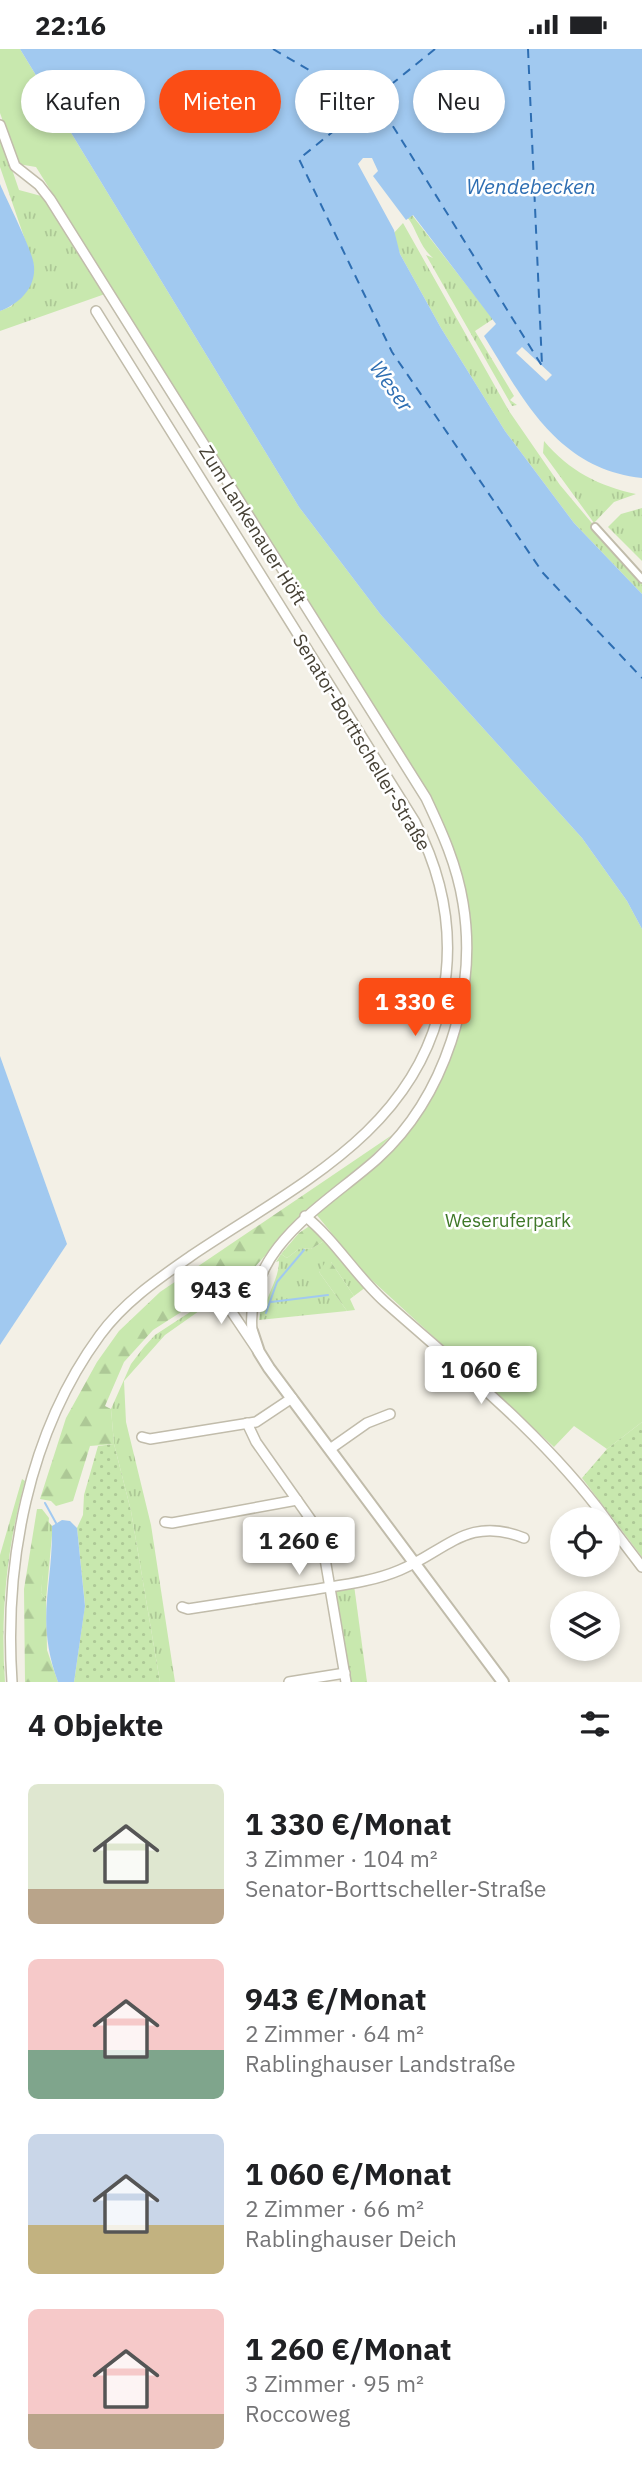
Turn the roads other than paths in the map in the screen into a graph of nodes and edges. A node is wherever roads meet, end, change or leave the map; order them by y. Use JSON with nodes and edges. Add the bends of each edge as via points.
{"nodes":[{"id":1,"x":0,"y":125,"type":"edge"},
{"id":2,"x":96,"y":311,"type":"dead end"},
{"id":3,"x":595,"y":527,"type":"dead end"},
{"id":4,"x":642,"y":579,"type":"edge"},
{"id":5,"x":305,"y":1216,"type":"junction"},
{"id":6,"x":257,"y":1287,"type":"junction"},
{"id":7,"x":252,"y":1331,"type":"joint"},
{"id":8,"x":259,"y":1352,"type":"junction"},
{"id":9,"x":292,"y":1398,"type":"junction"},
{"id":10,"x":390,"y":1414,"type":"dead end"},
{"id":11,"x":247,"y":1423,"type":"junction"},
{"id":12,"x":142,"y":1437,"type":"dead end"},
{"id":13,"x":330,"y":1449,"type":"junction"},
{"id":14,"x":297,"y":1500,"type":"junction"},
{"id":15,"x":597,"y":1507,"type":"edge"},
{"id":16,"x":165,"y":1522,"type":"dead end"},
{"id":17,"x":524,"y":1538,"type":"dead end"},
{"id":18,"x":620,"y":1538,"type":"edge"},
{"id":19,"x":415,"y":1564,"type":"junction"},
{"id":20,"x":642,"y":1567,"type":"edge"},
{"id":21,"x":331,"y":1587,"type":"junction"},
{"id":22,"x":182,"y":1607,"type":"dead end"},
{"id":23,"x":346,"y":1677,"type":"edge"},
{"id":24,"x":12,"y":1682,"type":"edge"},
{"id":25,"x":289,"y":1682,"type":"edge"},
{"id":26,"x":503,"y":1682,"type":"edge"}],
"edges":[{"from":1,"to":5,"type":"street","name":"Zum Lankenauer Höft","via":[[15,166],[50,199],[426,798],[446,839],[458,880],[466,964],[458,1017],[441,1066],[411,1120],[378,1158]]},
{"from":2,"to":24,"type":"street","name":"Senator-Borttscheller-Straße","via":[[415,822],[443,898],[447,967],[433,1034],[392,1108],[353,1146],[148,1286],[101,1334],[79,1367],[52,1424],[26,1498],[12,1588]]},
{"from":3,"to":4,"type":"street"},
{"from":5,"to":6,"type":"street","name":"Zum Lankenauer Höft","via":[[273,1254]]},
{"from":5,"to":15,"type":"street","via":[[383,1301],[534,1434]]},
{"from":6,"to":7,"type":"street","name":"Zum Lankenauer Höft"},
{"from":6,"to":8,"type":"street","via":[[237,1279],[222,1289],[221,1296]]},
{"from":7,"to":8,"type":"street"},
{"from":8,"to":9,"type":"street"},
{"from":9,"to":11,"type":"street"},
{"from":9,"to":13,"type":"street"},
{"from":10,"to":13,"type":"street"},
{"from":11,"to":12,"type":"street"},
{"from":11,"to":14,"type":"street"},
{"from":13,"to":19,"type":"street"},
{"from":14,"to":16,"type":"street"},
{"from":14,"to":21,"type":"street","via":[[322,1541]]},
{"from":17,"to":19,"type":"street","via":[[479,1529],[450,1540]]},
{"from":18,"to":20,"type":"street"},
{"from":19,"to":21,"type":"street","via":[[377,1579]]},
{"from":19,"to":26,"type":"street"},
{"from":21,"to":22,"type":"street"},
{"from":21,"to":23,"type":"street"},
{"from":23,"to":25,"type":"street"}]}
